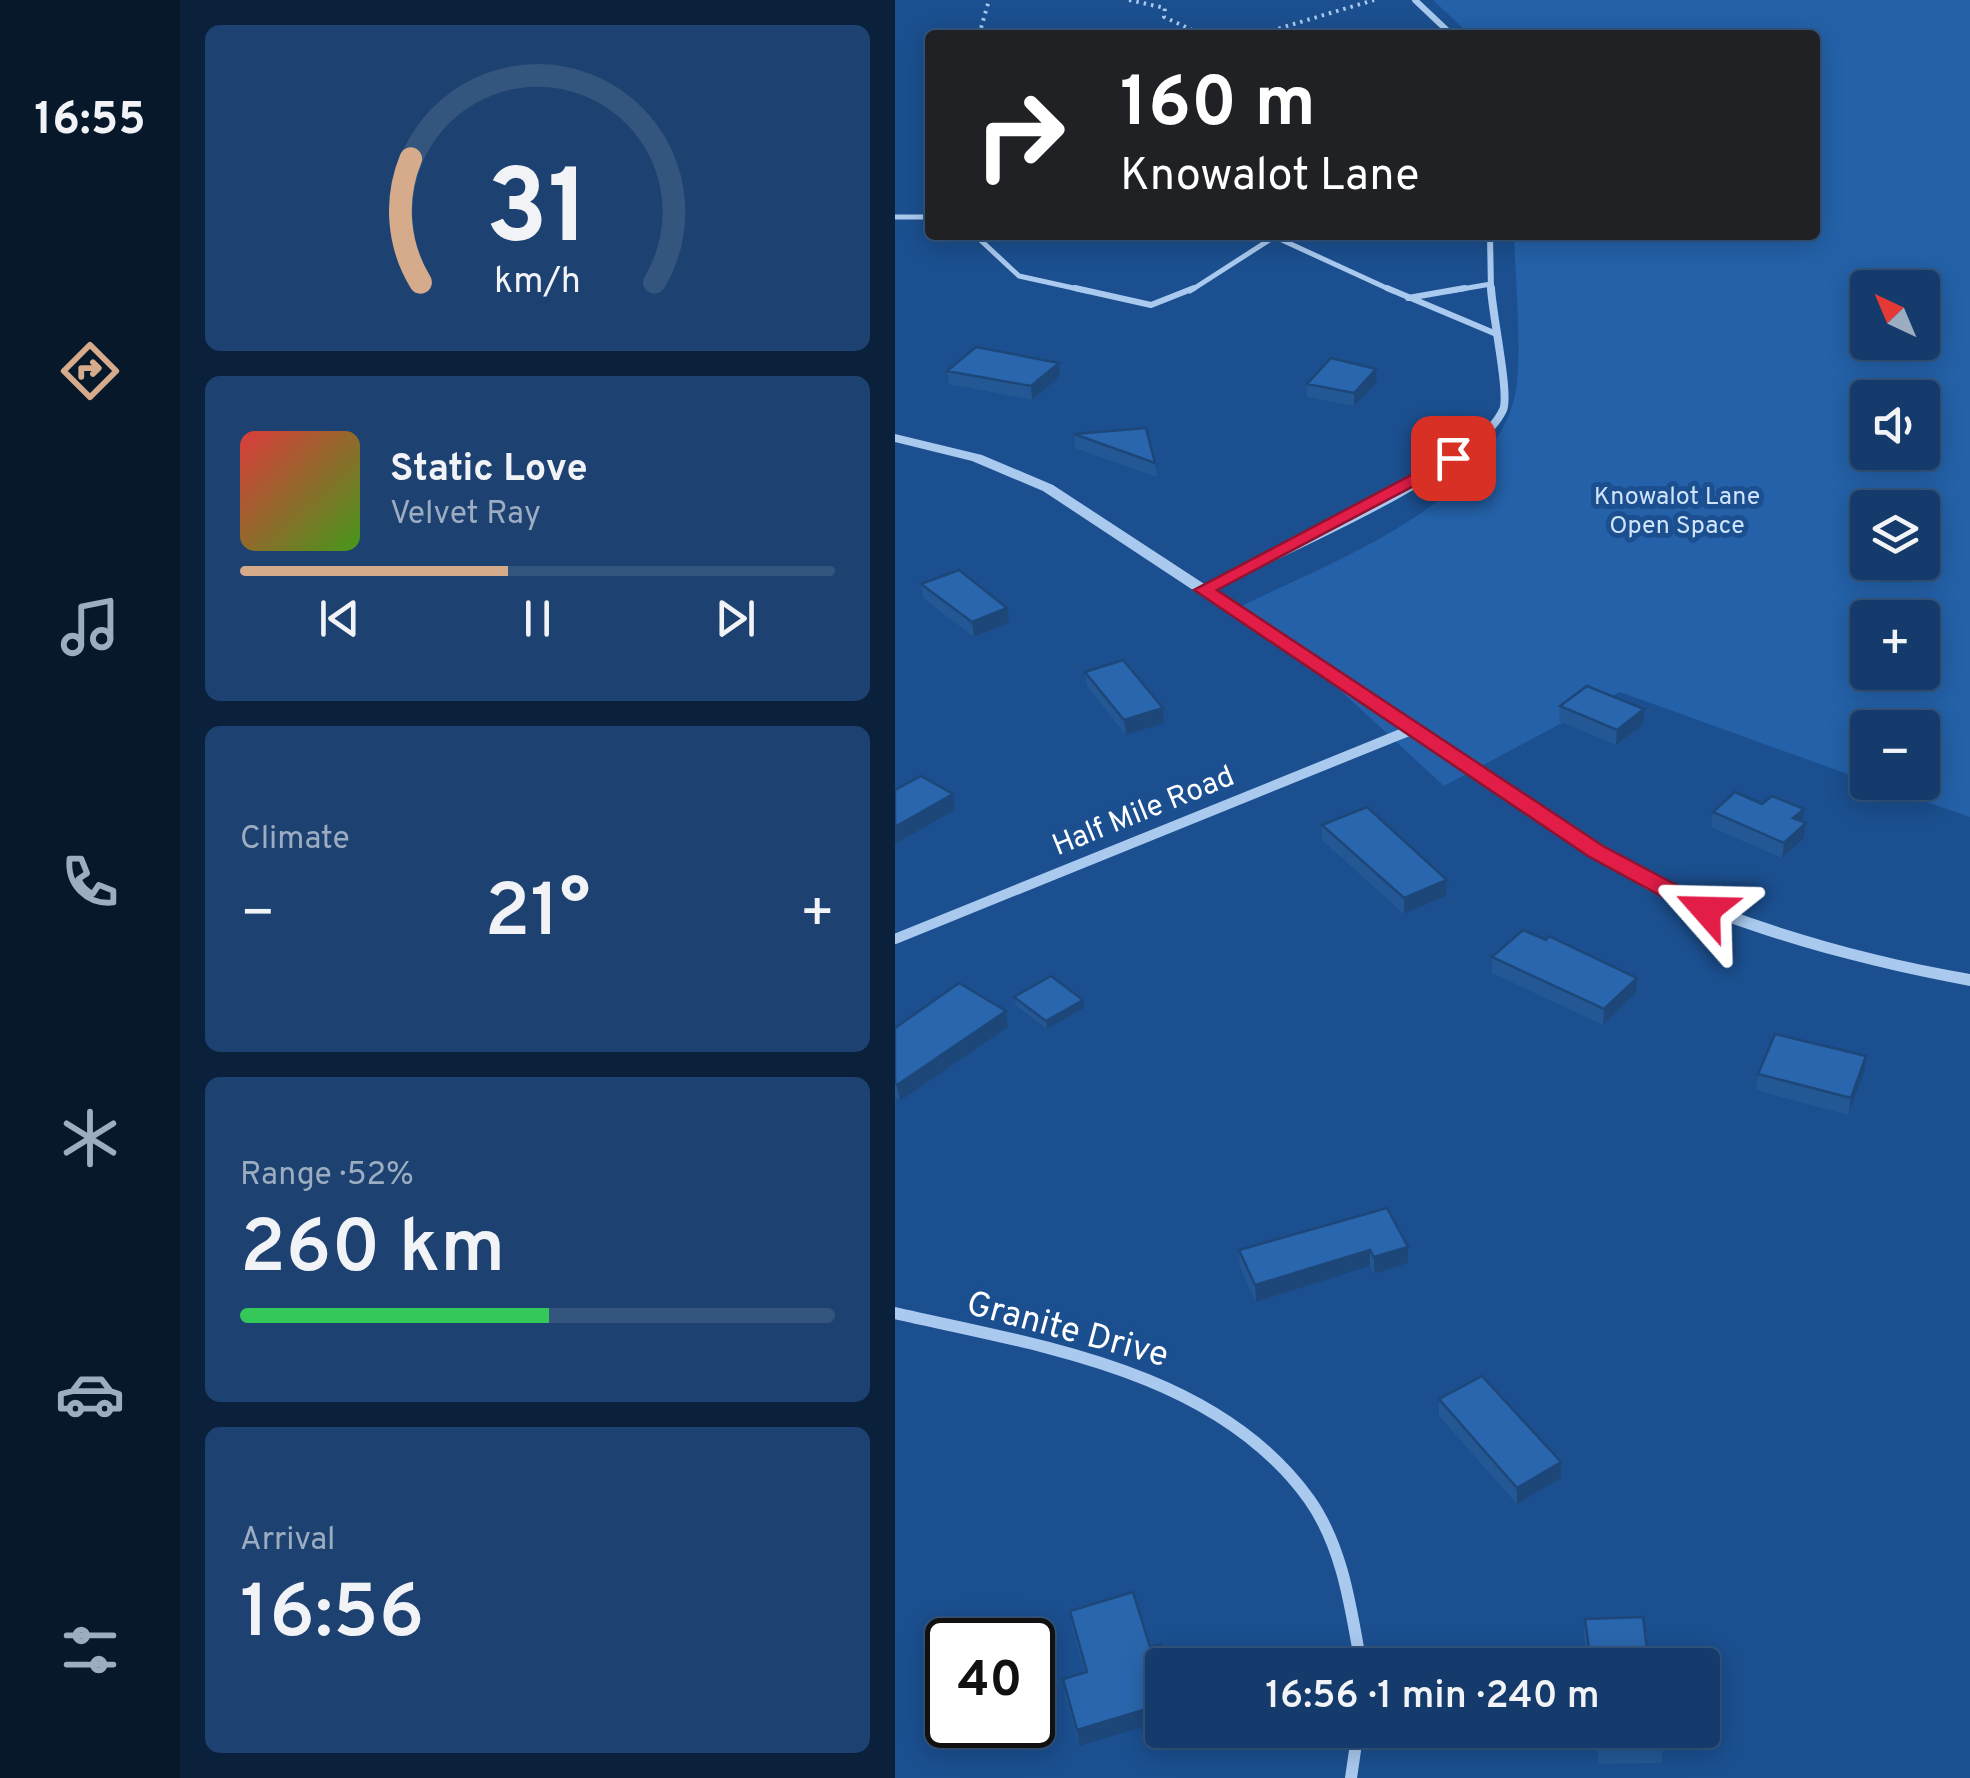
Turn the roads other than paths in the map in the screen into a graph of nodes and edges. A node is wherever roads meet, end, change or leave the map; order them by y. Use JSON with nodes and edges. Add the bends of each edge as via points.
{"nodes":[{"id":1,"x":1415,"y":0,"type":"edge"},
{"id":2,"x":1447,"y":30,"type":"edge"},
{"id":3,"x":895,"y":217,"type":"edge"},
{"id":4,"x":925,"y":217,"type":"edge"},
{"id":5,"x":980,"y":240,"type":"edge"},
{"id":6,"x":1266,"y":240,"type":"edge"},
{"id":7,"x":1281,"y":240,"type":"edge"},
{"id":8,"x":1490,"y":240,"type":"edge"},
{"id":9,"x":1491,"y":284,"type":"junction"},
{"id":10,"x":1408,"y":298,"type":"junction"},
{"id":11,"x":1494,"y":334,"type":"junction"},
{"id":12,"x":895,"y":438,"type":"edge"},
{"id":13,"x":1203,"y":590,"type":"junction"},
{"id":14,"x":1411,"y":730,"type":"junction"},
{"id":15,"x":895,"y":939,"type":"edge"},
{"id":16,"x":1970,"y":980,"type":"edge"},
{"id":17,"x":895,"y":1313,"type":"edge"},
{"id":18,"x":1359,"y":1648,"type":"edge"},
{"id":19,"x":1355,"y":1748,"type":"edge"},
{"id":20,"x":1351,"y":1778,"type":"edge"}],
"edges":[{"from":1,"to":2,"type":"street"},
{"from":3,"to":4,"type":"lane"},
{"from":5,"to":6,"type":"lane","via":[[1019,276],[1151,304],[1184,295]]},
{"from":7,"to":10,"type":"lane"},
{"from":8,"to":9,"type":"street"},
{"from":9,"to":10,"type":"lane"},
{"from":9,"to":11,"type":"street"},
{"from":10,"to":11,"type":"lane"},
{"from":11,"to":13,"type":"street","via":[[1505,398],[1486,433],[1424,476]]},
{"from":12,"to":13,"type":"street","via":[[1022,475]]},
{"from":13,"to":14,"type":"street"},
{"from":14,"to":15,"type":"street","name":"Half Mile Road"},
{"from":14,"to":16,"type":"street","via":[[1595,851],[1706,910],[1832,953]]},
{"from":17,"to":18,"type":"street","name":"Granite Drive","via":[[1142,1375],[1187,1395],[1250,1437],[1277,1462],[1333,1539],[1351,1585]]},
{"from":19,"to":20,"type":"street"}]}
